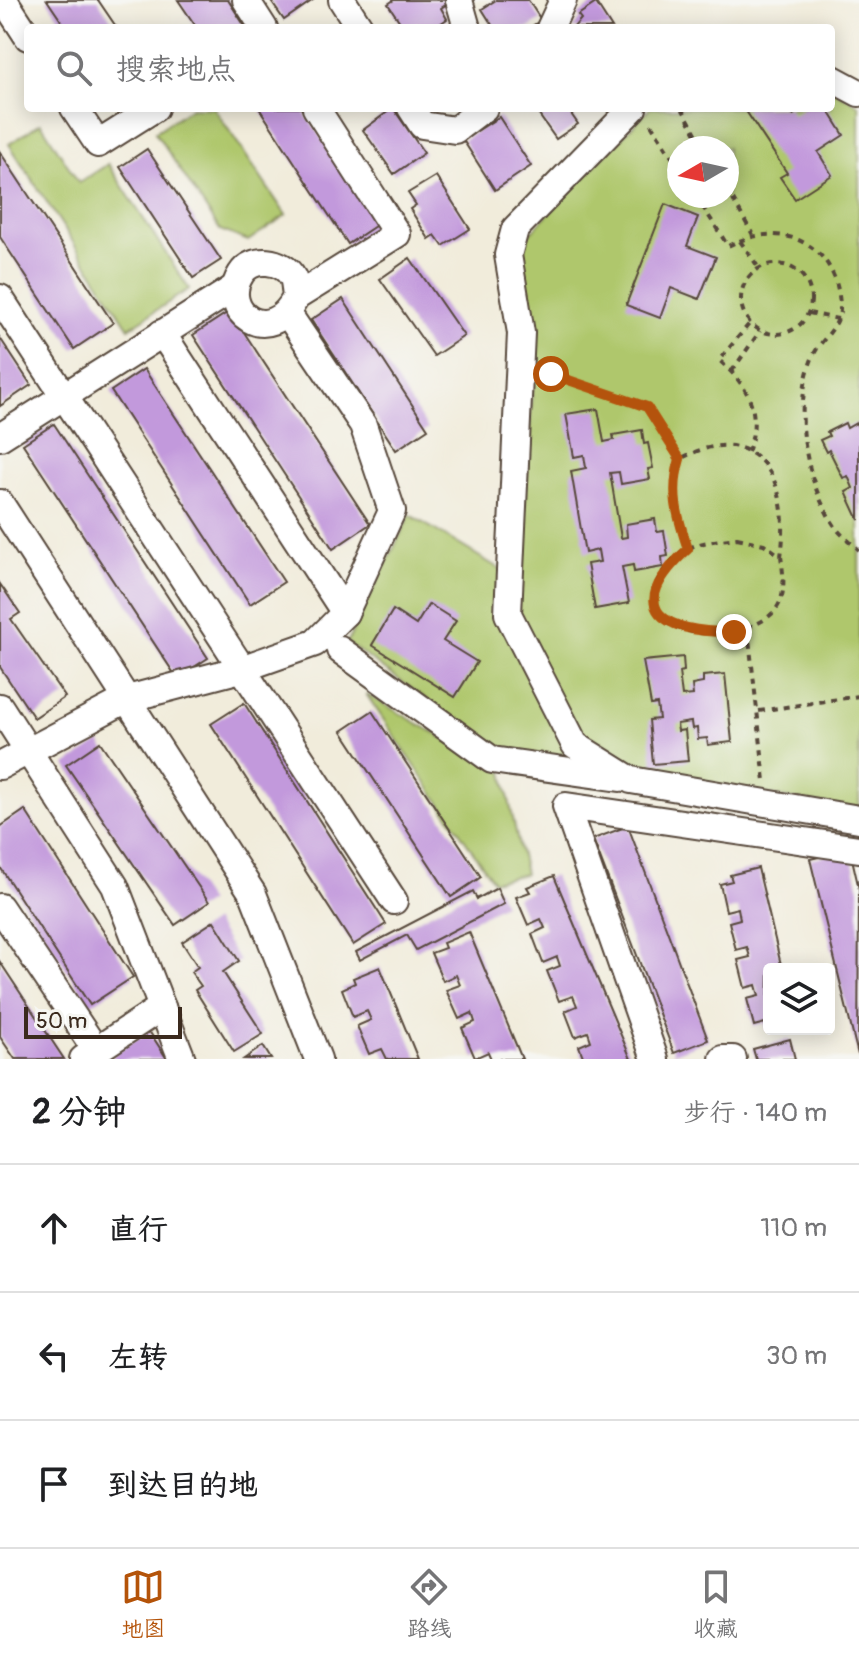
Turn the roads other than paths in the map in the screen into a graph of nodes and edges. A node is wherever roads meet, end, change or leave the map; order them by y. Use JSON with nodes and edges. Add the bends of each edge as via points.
{"nodes":[{"id":1,"x":4,"y":0,"type":"edge"},
{"id":2,"x":246,"y":0,"type":"edge"},
{"id":3,"x":459,"y":0,"type":"edge"},
{"id":4,"x":563,"y":0,"type":"edge"},
{"id":5,"x":261,"y":24,"type":"edge"},
{"id":6,"x":466,"y":24,"type":"edge"},
{"id":7,"x":552,"y":24,"type":"edge"},
{"id":8,"x":24,"y":31,"type":"edge"},
{"id":9,"x":835,"y":80,"type":"edge"},
{"id":10,"x":859,"y":93,"type":"edge"},
{"id":11,"x":77,"y":112,"type":"edge"},
{"id":12,"x":149,"y":112,"type":"edge"},
{"id":13,"x":319,"y":112,"type":"edge"},
{"id":14,"x":414,"y":112,"type":"edge"},
{"id":15,"x":479,"y":112,"type":"edge"},
{"id":16,"x":641,"y":114,"type":"edge"},
{"id":17,"x":234,"y":288,"type":"junction"},
{"id":18,"x":0,"y":298,"type":"edge"},
{"id":19,"x":292,"y":305,"type":"junction"},
{"id":20,"x":162,"y":333,"type":"junction"},
{"id":21,"x":64,"y":396,"type":"junction"},
{"id":22,"x":0,"y":437,"type":"edge"},
{"id":23,"x":0,"y":503,"type":"edge"},
{"id":24,"x":345,"y":613,"type":"junction"},
{"id":25,"x":340,"y":650,"type":"dead end"},
{"id":26,"x":241,"y":669,"type":"junction"},
{"id":27,"x":127,"y":699,"type":"junction"},
{"id":28,"x":0,"y":707,"type":"edge"},
{"id":29,"x":29,"y":750,"type":"junction"},
{"id":30,"x":0,"y":766,"type":"edge"},
{"id":31,"x":631,"y":780,"type":"junction"},
{"id":32,"x":859,"y":819,"type":"edge"},
{"id":33,"x":859,"y":849,"type":"edge"},
{"id":34,"x":394,"y":901,"type":"dead end"},
{"id":35,"x":0,"y":907,"type":"edge"},
{"id":36,"x":162,"y":1007,"type":"junction"},
{"id":37,"x":90,"y":1054,"type":"edge"},
{"id":38,"x":182,"y":1059,"type":"edge"},
{"id":39,"x":318,"y":1059,"type":"edge"},
{"id":40,"x":655,"y":1059,"type":"edge"},
{"id":41,"x":723,"y":1059,"type":"edge"},
{"id":42,"x":733,"y":1059,"type":"edge"}],
"edges":[{"from":1,"to":8,"type":"street"},
{"from":2,"to":5,"type":"street"},
{"from":3,"to":6,"type":"street"},
{"from":4,"to":7,"type":"street"},
{"from":9,"to":10,"type":"street"},
{"from":11,"to":12,"type":"street","via":[[98,144]]},
{"from":13,"to":19,"type":"street","via":[[397,234]]},
{"from":14,"to":15,"type":"street","via":[[422,125],[455,130]]},
{"from":16,"to":31,"type":"street","via":[[515,229],[508,255],[521,333],[508,614],[575,745]]},
{"from":17,"to":19,"type":"street","via":[[237,307],[251,321],[271,323]]},
{"from":17,"to":19,"type":"street","via":[[242,270],[259,261],[279,264],[293,277]]},
{"from":17,"to":20,"type":"street"},
{"from":18,"to":21,"type":"street"},
{"from":19,"to":24,"type":"street","via":[[363,425],[392,511]]},
{"from":20,"to":21,"type":"street"},
{"from":20,"to":24,"type":"street"},
{"from":21,"to":22,"type":"street"},
{"from":21,"to":26,"type":"street"},
{"from":23,"to":27,"type":"street"},
{"from":24,"to":26,"type":"street","via":[[315,643]]},
{"from":25,"to":31,"type":"street","via":[[492,760]]},
{"from":26,"to":27,"type":"street"},
{"from":26,"to":34,"type":"street"},
{"from":27,"to":29,"type":"street"},
{"from":27,"to":39,"type":"street","via":[[253,894]]},
{"from":28,"to":29,"type":"street"},
{"from":29,"to":30,"type":"street"},
{"from":29,"to":36,"type":"street","via":[[115,886]]},
{"from":31,"to":32,"type":"street"},
{"from":33,"to":40,"type":"street","via":[[566,806]]},
{"from":35,"to":37,"type":"street"},
{"from":36,"to":37,"type":"street"},
{"from":36,"to":38,"type":"street"},
{"from":41,"to":42,"type":"street"}]}
